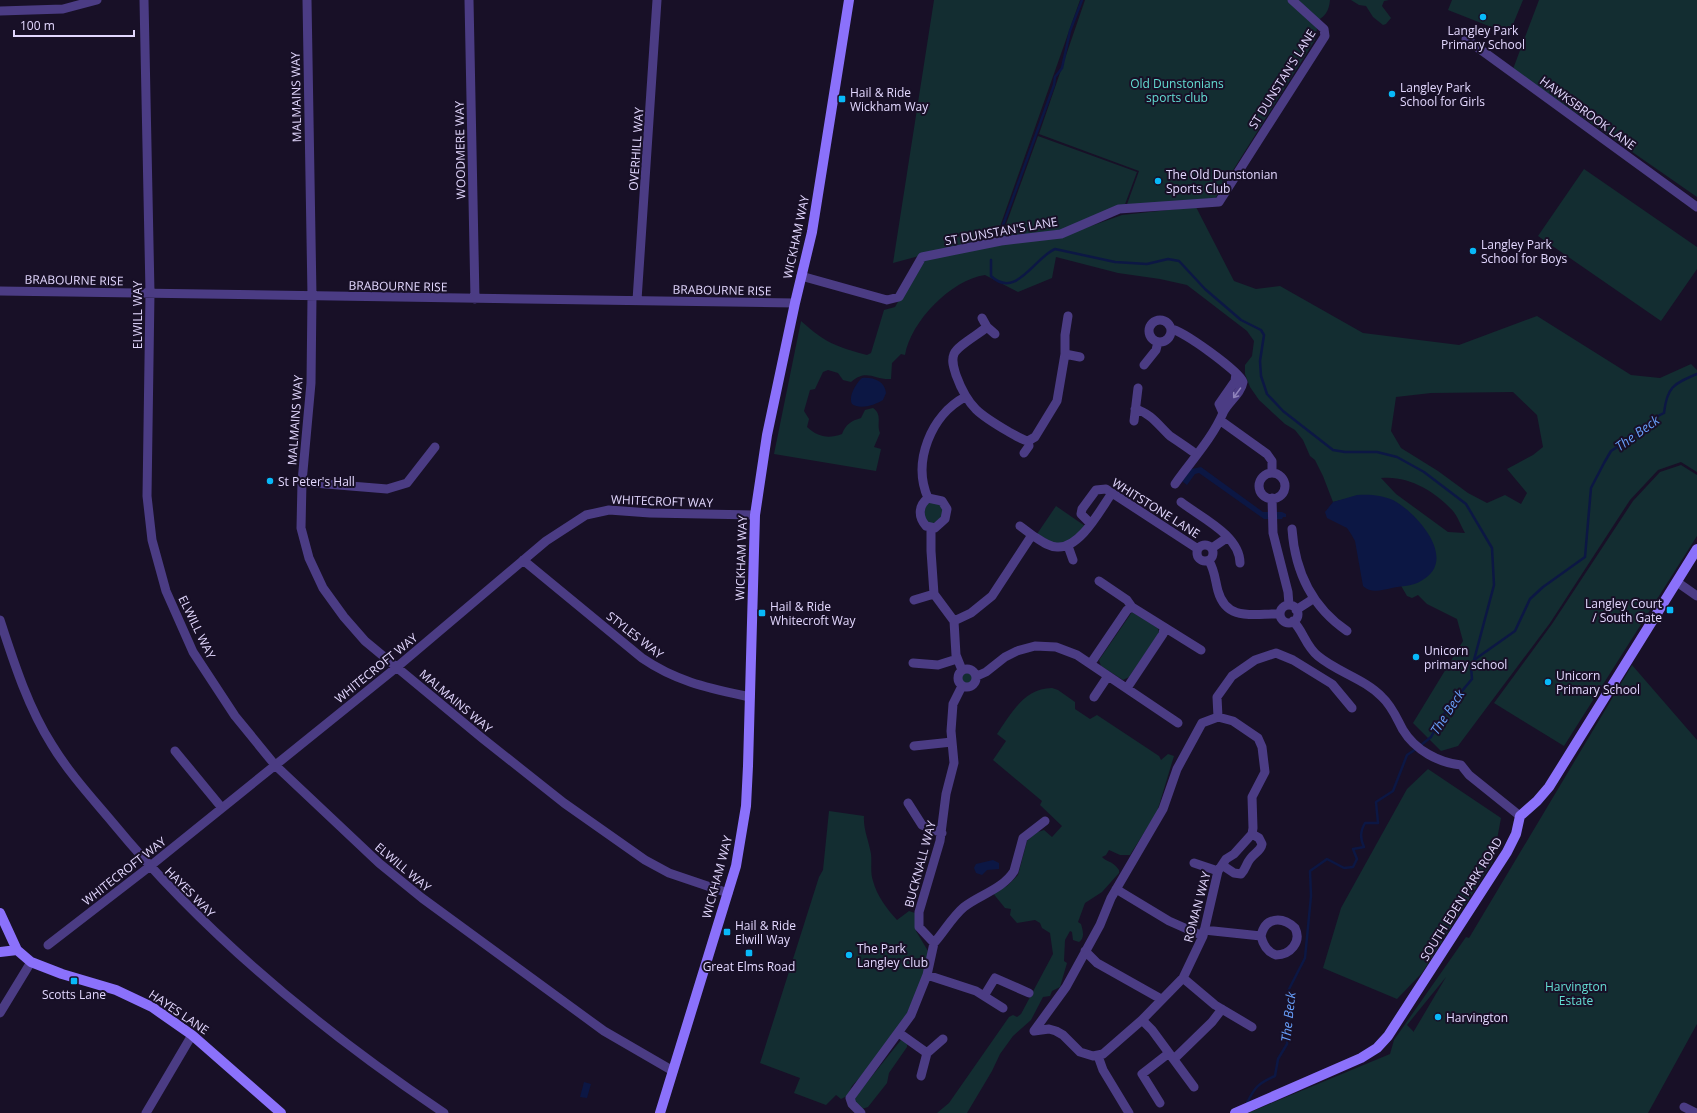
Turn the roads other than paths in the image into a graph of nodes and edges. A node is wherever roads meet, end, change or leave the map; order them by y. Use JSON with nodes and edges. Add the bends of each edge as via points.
{"nodes":[{"id":1,"x":97,"y":0,"type":"edge"},
{"id":2,"x":144,"y":0,"type":"edge"},
{"id":3,"x":306,"y":0,"type":"edge"},
{"id":4,"x":469,"y":0,"type":"edge"},
{"id":5,"x":658,"y":0,"type":"edge"},
{"id":6,"x":849,"y":0,"type":"edge"},
{"id":7,"x":1292,"y":0,"type":"edge"},
{"id":8,"x":0,"y":11,"type":"edge"},
{"id":9,"x":1466,"y":38,"type":"dead end"},
{"id":10,"x":1697,"y":207,"type":"edge"},
{"id":11,"x":801,"y":276,"type":"junction"},
{"id":12,"x":0,"y":291,"type":"edge"},
{"id":13,"x":150,"y":293,"type":"junction"},
{"id":14,"x":312,"y":296,"type":"junction"},
{"id":15,"x":474,"y":299,"type":"junction"},
{"id":16,"x":638,"y":300,"type":"junction"},
{"id":17,"x":795,"y":303,"type":"junction"},
{"id":18,"x":1068,"y":316,"type":"dead end"},
{"id":19,"x":982,"y":318,"type":"dead end"},
{"id":20,"x":987,"y":327,"type":"junction"},
{"id":21,"x":1171,"y":329,"type":"junction"},
{"id":22,"x":995,"y":334,"type":"dead end"},
{"id":23,"x":1158,"y":342,"type":"junction"},
{"id":24,"x":1065,"y":354,"type":"junction"},
{"id":25,"x":1080,"y":357,"type":"dead end"},
{"id":26,"x":1144,"y":365,"type":"dead end"},
{"id":27,"x":1138,"y":388,"type":"dead end"},
{"id":28,"x":965,"y":397,"type":"junction"},
{"id":29,"x":1135,"y":409,"type":"junction"},
{"id":30,"x":1222,"y":417,"type":"junction"},
{"id":31,"x":1134,"y":421,"type":"dead end"},
{"id":32,"x":1028,"y":441,"type":"junction"},
{"id":33,"x":435,"y":447,"type":"dead end"},
{"id":34,"x":1024,"y":454,"type":"dead end"},
{"id":35,"x":1196,"y":454,"type":"junction"},
{"id":36,"x":1272,"y":473,"type":"junction"},
{"id":37,"x":302,"y":482,"type":"junction"},
{"id":38,"x":1174,"y":484,"type":"dead end"},
{"id":39,"x":1112,"y":493,"type":"junction"},
{"id":40,"x":928,"y":498,"type":"junction"},
{"id":41,"x":1272,"y":498,"type":"junction"},
{"id":42,"x":1181,"y":502,"type":"dead end"},
{"id":43,"x":755,"y":515,"type":"junction"},
{"id":44,"x":1089,"y":525,"type":"junction"},
{"id":45,"x":1020,"y":526,"type":"dead end"},
{"id":46,"x":931,"y":529,"type":"junction"},
{"id":47,"x":1292,"y":529,"type":"dead end"},
{"id":48,"x":1032,"y":535,"type":"junction"},
{"id":49,"x":1228,"y":537,"type":"junction"},
{"id":50,"x":1068,"y":546,"type":"junction"},
{"id":51,"x":1212,"y":548,"type":"junction"},
{"id":52,"x":1198,"y":549,"type":"junction"},
{"id":53,"x":1697,"y":549,"type":"edge"},
{"id":54,"x":523,"y":560,"type":"junction"},
{"id":55,"x":1072,"y":560,"type":"dead end"},
{"id":56,"x":1210,"y":560,"type":"junction"},
{"id":57,"x":1240,"y":563,"type":"dead end"},
{"id":58,"x":1099,"y":581,"type":"dead end"},
{"id":59,"x":1677,"y":582,"type":"junction"},
{"id":60,"x":934,"y":594,"type":"junction"},
{"id":61,"x":1697,"y":596,"type":"edge"},
{"id":62,"x":1313,"y":599,"type":"junction"},
{"id":63,"x":914,"y":600,"type":"dead end"},
{"id":64,"x":1132,"y":607,"type":"junction"},
{"id":65,"x":1293,"y":607,"type":"junction"},
{"id":66,"x":1280,"y":614,"type":"junction"},
{"id":67,"x":0,"y":620,"type":"edge"},
{"id":68,"x":954,"y":621,"type":"junction"},
{"id":69,"x":1293,"y":621,"type":"junction"},
{"id":70,"x":1164,"y":629,"type":"junction"},
{"id":71,"x":1347,"y":631,"type":"dead end"},
{"id":72,"x":1201,"y":650,"type":"dead end"},
{"id":73,"x":957,"y":659,"type":"junction"},
{"id":74,"x":913,"y":663,"type":"dead end"},
{"id":75,"x":1091,"y":664,"type":"junction"},
{"id":76,"x":397,"y":667,"type":"junction"},
{"id":77,"x":962,"y":670,"type":"junction"},
{"id":78,"x":977,"y":676,"type":"junction"},
{"id":79,"x":1108,"y":676,"type":"junction"},
{"id":80,"x":962,"y":686,"type":"junction"},
{"id":81,"x":1127,"y":688,"type":"junction"},
{"id":82,"x":750,"y":697,"type":"junction"},
{"id":83,"x":1094,"y":697,"type":"dead end"},
{"id":84,"x":1352,"y":708,"type":"dead end"},
{"id":85,"x":1218,"y":717,"type":"junction"},
{"id":86,"x":1178,"y":723,"type":"dead end"},
{"id":87,"x":952,"y":742,"type":"junction"},
{"id":88,"x":914,"y":746,"type":"dead end"},
{"id":89,"x":175,"y":752,"type":"dead end"},
{"id":90,"x":275,"y":765,"type":"junction"},
{"id":91,"x":908,"y":803,"type":"dead end"},
{"id":92,"x":222,"y":808,"type":"junction"},
{"id":93,"x":1520,"y":816,"type":"junction"},
{"id":94,"x":1045,"y":820,"type":"dead end"},
{"id":95,"x":942,"y":833,"type":"junction"},
{"id":96,"x":1252,"y":834,"type":"junction"},
{"id":97,"x":1194,"y":863,"type":"dead end"},
{"id":98,"x":149,"y":867,"type":"junction"},
{"id":99,"x":1220,"y":868,"type":"junction"},
{"id":100,"x":1116,"y":889,"type":"junction"},
{"id":101,"x":728,"y":893,"type":"junction"},
{"id":102,"x":0,"y":912,"type":"edge"},
{"id":103,"x":1204,"y":933,"type":"junction"},
{"id":104,"x":1261,"y":936,"type":"dead end"},
{"id":105,"x":934,"y":943,"type":"junction"},
{"id":106,"x":48,"y":945,"type":"dead end"},
{"id":107,"x":17,"y":950,"type":"junction"},
{"id":108,"x":0,"y":952,"type":"edge"},
{"id":109,"x":1085,"y":952,"type":"junction"},
{"id":110,"x":31,"y":962,"type":"junction"},
{"id":111,"x":927,"y":975,"type":"junction"},
{"id":112,"x":1183,"y":978,"type":"junction"},
{"id":113,"x":1029,"y":993,"type":"dead end"},
{"id":114,"x":984,"y":996,"type":"junction"},
{"id":115,"x":1161,"y":999,"type":"junction"},
{"id":116,"x":1003,"y":1008,"type":"dead end"},
{"id":117,"x":1222,"y":1009,"type":"junction"},
{"id":118,"x":0,"y":1013,"type":"edge"},
{"id":119,"x":1142,"y":1020,"type":"junction"},
{"id":120,"x":1252,"y":1026,"type":"dead end"},
{"id":121,"x":899,"y":1033,"type":"junction"},
{"id":122,"x":192,"y":1035,"type":"junction"},
{"id":123,"x":943,"y":1039,"type":"dead end"},
{"id":124,"x":927,"y":1053,"type":"junction"},
{"id":125,"x":1098,"y":1056,"type":"junction"},
{"id":126,"x":1171,"y":1056,"type":"junction"},
{"id":127,"x":673,"y":1071,"type":"junction"},
{"id":128,"x":921,"y":1076,"type":"dead end"},
{"id":129,"x":1194,"y":1087,"type":"dead end"},
{"id":130,"x":1160,"y":1103,"type":"dead end"},
{"id":131,"x":1684,"y":1107,"type":"dead end"},
{"id":132,"x":1237,"y":1112,"type":"edge"},
{"id":133,"x":146,"y":1113,"type":"edge"},
{"id":134,"x":281,"y":1113,"type":"edge"},
{"id":135,"x":444,"y":1113,"type":"edge"},
{"id":136,"x":660,"y":1113,"type":"edge"},
{"id":137,"x":861,"y":1113,"type":"edge"},
{"id":138,"x":1129,"y":1113,"type":"edge"},
{"id":139,"x":1696,"y":1113,"type":"edge"}],
"edges":[{"from":1,"to":8,"type":"street","via":[[63,9]]},
{"from":2,"to":13,"type":"street","name":"ELWILL WAY"},
{"from":3,"to":14,"type":"street","name":"MALMAINS WAY"},
{"from":4,"to":15,"type":"street","name":"WOODMERE WAY"},
{"from":5,"to":16,"type":"street","name":"OVERHILL WAY"},
{"from":6,"to":11,"type":"street","name":"WICKHAM WAY","via":[[812,232]]},
{"from":7,"to":11,"type":"street","name":"ST DUNSTAN'S LANE","via":[[1324,29],[1325,36],[1219,202],[1119,209],[1061,234],[1001,241],[922,258],[899,297],[887,300]]},
{"from":9,"to":10,"type":"street","name":"HAWKSBROOK LANE"},
{"from":11,"to":17,"type":"street","name":"WICKHAM WAY"},
{"from":12,"to":13,"type":"street","name":"BRABOURNE RISE"},
{"from":13,"to":14,"type":"street","name":"BRABOURNE RISE"},
{"from":13,"to":90,"type":"street","name":"ELWILL WAY","via":[[147,496],[154,547],[166,591],[193,652],[235,716]]},
{"from":14,"to":15,"type":"street","name":"BRABOURNE RISE"},
{"from":14,"to":37,"type":"street","name":"MALMAINS WAY","via":[[311,383]]},
{"from":15,"to":16,"type":"street","name":"BRABOURNE RISE"},
{"from":16,"to":17,"type":"street","name":"BRABOURNE RISE"},
{"from":17,"to":43,"type":"street","name":"WICKHAM WAY","via":[[767,435]]},
{"from":18,"to":24,"type":"street"},
{"from":19,"to":20,"type":"street"},
{"from":20,"to":22,"type":"street"},
{"from":20,"to":28,"type":"street","via":[[958,347],[953,355],[953,364]]},
{"from":21,"to":23,"type":"street","via":[[1167,340]]},
{"from":21,"to":23,"type":"street","via":[[1163,321],[1153,324],[1149,330],[1150,336]]},
{"from":21,"to":30,"type":"street","via":[[1181,332],[1236,373],[1235,381],[1219,404]]},
{"from":23,"to":26,"type":"street","via":[[1156,350]]},
{"from":24,"to":25,"type":"street"},
{"from":24,"to":32,"type":"street","via":[[1055,405],[1035,436]]},
{"from":27,"to":29,"type":"street"},
{"from":28,"to":32,"type":"street","via":[[988,419]]},
{"from":28,"to":40,"type":"street","via":[[945,411],[932,431],[922,476]]},
{"from":29,"to":31,"type":"street"},
{"from":29,"to":35,"type":"street","via":[[1152,417],[1170,435]]},
{"from":30,"to":35,"type":"street"},
{"from":30,"to":36,"type":"street","via":[[1269,456],[1272,461]]},
{"from":32,"to":34,"type":"street","via":[[1029,446]]},
{"from":33,"to":37,"type":"street","via":[[407,483],[397,488]]},
{"from":35,"to":38,"type":"street"},
{"from":36,"to":41,"type":"street","via":[[1282,478],[1284,485],[1280,496]]},
{"from":36,"to":41,"type":"street","via":[[1262,477],[1259,485],[1262,493]]},
{"from":37,"to":76,"type":"street","name":"MALMAINS WAY","via":[[301,528],[309,558],[323,588],[366,641]]},
{"from":39,"to":44,"type":"street"},
{"from":39,"to":44,"type":"street","name":"WHITSTONE LANE","via":[[1103,489],[1094,492],[1081,511]]},
{"from":39,"to":52,"type":"street","name":"WHITSTONE LANE"},
{"from":40,"to":46,"type":"street","via":[[922,505],[920,514],[923,523]]},
{"from":40,"to":46,"type":"street","via":[[949,504],[945,519]]},
{"from":41,"to":65,"type":"street","via":[[1273,533]]},
{"from":42,"to":49,"type":"street"},
{"from":43,"to":54,"type":"street","name":"WHITECROFT WAY","via":[[609,510],[597,512],[579,519]]},
{"from":43,"to":82,"type":"street","name":"WICKHAM WAY"},
{"from":44,"to":50,"type":"street","via":[[1078,540]]},
{"from":45,"to":48,"type":"street"},
{"from":46,"to":60,"type":"street"},
{"from":47,"to":62,"type":"street","via":[[1298,565]]},
{"from":48,"to":50,"type":"street","via":[[1051,546]]},
{"from":48,"to":68,"type":"street","via":[[992,596],[971,613]]},
{"from":49,"to":51,"type":"street"},
{"from":49,"to":57,"type":"street","via":[[1237,551]]},
{"from":50,"to":55,"type":"street"},
{"from":51,"to":52,"type":"street","via":[[1204,545]]},
{"from":51,"to":56,"type":"street","via":[[1213,556]]},
{"from":52,"to":56,"type":"street","via":[[1198,558],[1203,562]]},
{"from":53,"to":59,"type":"street"},
{"from":54,"to":76,"type":"street","name":"WHITECROFT WAY"},
{"from":54,"to":82,"type":"street","name":"STYLES WAY","via":[[660,670],[697,686]]},
{"from":56,"to":66,"type":"street","via":[[1220,596],[1232,610],[1251,616]]},
{"from":58,"to":64,"type":"street","via":[[1127,600]]},
{"from":59,"to":61,"type":"street"},
{"from":59,"to":93,"type":"street","via":[[1549,787]]},
{"from":60,"to":63,"type":"street"},
{"from":60,"to":68,"type":"street"},
{"from":62,"to":65,"type":"street"},
{"from":62,"to":71,"type":"street","via":[[1325,614]]},
{"from":64,"to":70,"type":"street"},
{"from":64,"to":75,"type":"street","via":[[1127,610]]},
{"from":65,"to":66,"type":"street","via":[[1283,607]]},
{"from":65,"to":69,"type":"street","via":[[1297,615]]},
{"from":66,"to":69,"type":"street","via":[[1283,621]]},
{"from":67,"to":98,"type":"street","name":"HAYES WAY","via":[[34,714],[52,746]]},
{"from":68,"to":73,"type":"street","name":"BUCKNALL WAY"},
{"from":69,"to":93,"type":"street","via":[[1311,649],[1323,660],[1382,696],[1414,743],[1443,762],[1461,765],[1472,778]]},
{"from":70,"to":72,"type":"street","via":[[1172,630]]},
{"from":70,"to":81,"type":"street"},
{"from":73,"to":74,"type":"street","via":[[938,665]]},
{"from":73,"to":77,"type":"street","name":"BUCKNALL WAY"},
{"from":75,"to":78,"type":"street","via":[[1062,648],[1035,646],[1011,654]]},
{"from":75,"to":79,"type":"street"},
{"from":76,"to":90,"type":"street","name":"WHITECROFT WAY"},
{"from":76,"to":101,"type":"street","name":"MALMAINS WAY","via":[[564,803],[645,860],[669,873]]},
{"from":77,"to":78,"type":"street","via":[[970,669]]},
{"from":77,"to":80,"type":"street","name":"BUCKNALL WAY","via":[[958,679]]},
{"from":78,"to":80,"type":"street","via":[[973,686]]},
{"from":79,"to":81,"type":"street"},
{"from":79,"to":83,"type":"street"},
{"from":80,"to":87,"type":"street","name":"BUCKNALL WAY","via":[[953,704]]},
{"from":81,"to":86,"type":"street"},
{"from":82,"to":101,"type":"street","name":"WICKHAM WAY","via":[[746,806],[740,850]]},
{"from":84,"to":85,"type":"street","via":[[1332,684],[1293,660],[1276,653],[1255,660],[1232,676],[1217,697]]},
{"from":85,"to":96,"type":"street","via":[[1233,721],[1250,731],[1258,738],[1262,747],[1265,772],[1252,797]]},
{"from":85,"to":100,"type":"street","via":[[1202,723],[1177,769],[1163,809]]},
{"from":87,"to":88,"type":"street"},
{"from":87,"to":95,"type":"street","name":"BUCKNALL WAY","via":[[954,763],[946,794]]},
{"from":89,"to":92,"type":"street"},
{"from":90,"to":92,"type":"street","name":"WHITECROFT WAY"},
{"from":90,"to":127,"type":"street","name":"ELWILL WAY","via":[[368,853],[422,898],[604,1031]]},
{"from":91,"to":95,"type":"street","via":[[922,825]]},
{"from":92,"to":98,"type":"street","name":"WHITECROFT WAY"},
{"from":93,"to":132,"type":"street","name":"SOUTH EDEN PARK ROAD","via":[[1516,834],[1507,852],[1382,1043],[1356,1061]]},
{"from":94,"to":105,"type":"street","via":[[1023,838],[1011,875],[963,907]]},
{"from":95,"to":105,"type":"street","name":"BUCKNALL WAY","via":[[918,919],[921,930]]},
{"from":96,"to":99,"type":"street","name":"ROMAN WAY"},
{"from":96,"to":99,"type":"street","via":[[1261,840],[1262,847],[1251,858],[1244,871],[1238,874]]},
{"from":97,"to":99,"type":"street"},
{"from":98,"to":106,"type":"street","name":"WHITECROFT WAY"},
{"from":98,"to":135,"type":"street","name":"HAYES WAY","via":[[206,925],[293,1002],[348,1046]]},
{"from":99,"to":103,"type":"street","name":"ROMAN WAY"},
{"from":100,"to":103,"type":"street","via":[[1169,921]]},
{"from":100,"to":109,"type":"street"},
{"from":101,"to":127,"type":"street","name":"WICKHAM WAY"},
{"from":102,"to":107,"type":"street","name":"HAYES LANE"},
{"from":103,"to":104,"type":"street"},
{"from":103,"to":112,"type":"street","name":"ROMAN WAY"},
{"from":105,"to":111,"type":"street"},
{"from":107,"to":108,"type":"street"},
{"from":107,"to":110,"type":"street","name":"HAYES LANE"},
{"from":109,"to":115,"type":"street","via":[[1098,963]]},
{"from":109,"to":125,"type":"street","via":[[1066,987],[1034,1030],[1056,1031],[1080,1052]]},
{"from":110,"to":118,"type":"street"},
{"from":110,"to":122,"type":"street","name":"HAYES LANE","via":[[116,990],[152,1007]]},
{"from":111,"to":114,"type":"street"},
{"from":111,"to":121,"type":"street","via":[[913,1010]]},
{"from":112,"to":115,"type":"street","name":"ROMAN WAY"},
{"from":112,"to":117,"type":"street"},
{"from":113,"to":114,"type":"street","via":[[995,978]]},
{"from":114,"to":116,"type":"street"},
{"from":115,"to":119,"type":"street","name":"ROMAN WAY"},
{"from":117,"to":120,"type":"street"},
{"from":117,"to":126,"type":"street","via":[[1212,1022]]},
{"from":119,"to":125,"type":"street","name":"ROMAN WAY"},
{"from":119,"to":126,"type":"street"},
{"from":121,"to":124,"type":"street"},
{"from":121,"to":137,"type":"street","via":[[850,1098]]},
{"from":122,"to":133,"type":"street"},
{"from":122,"to":134,"type":"street","name":"HAYES LANE"},
{"from":123,"to":124,"type":"street"},
{"from":124,"to":128,"type":"street"},
{"from":125,"to":138,"type":"street","via":[[1103,1070]]},
{"from":126,"to":129,"type":"street"},
{"from":126,"to":130,"type":"street","via":[[1142,1074]]},
{"from":127,"to":136,"type":"street","name":"WICKHAM WAY"},
{"from":131,"to":139,"type":"street"}]}
